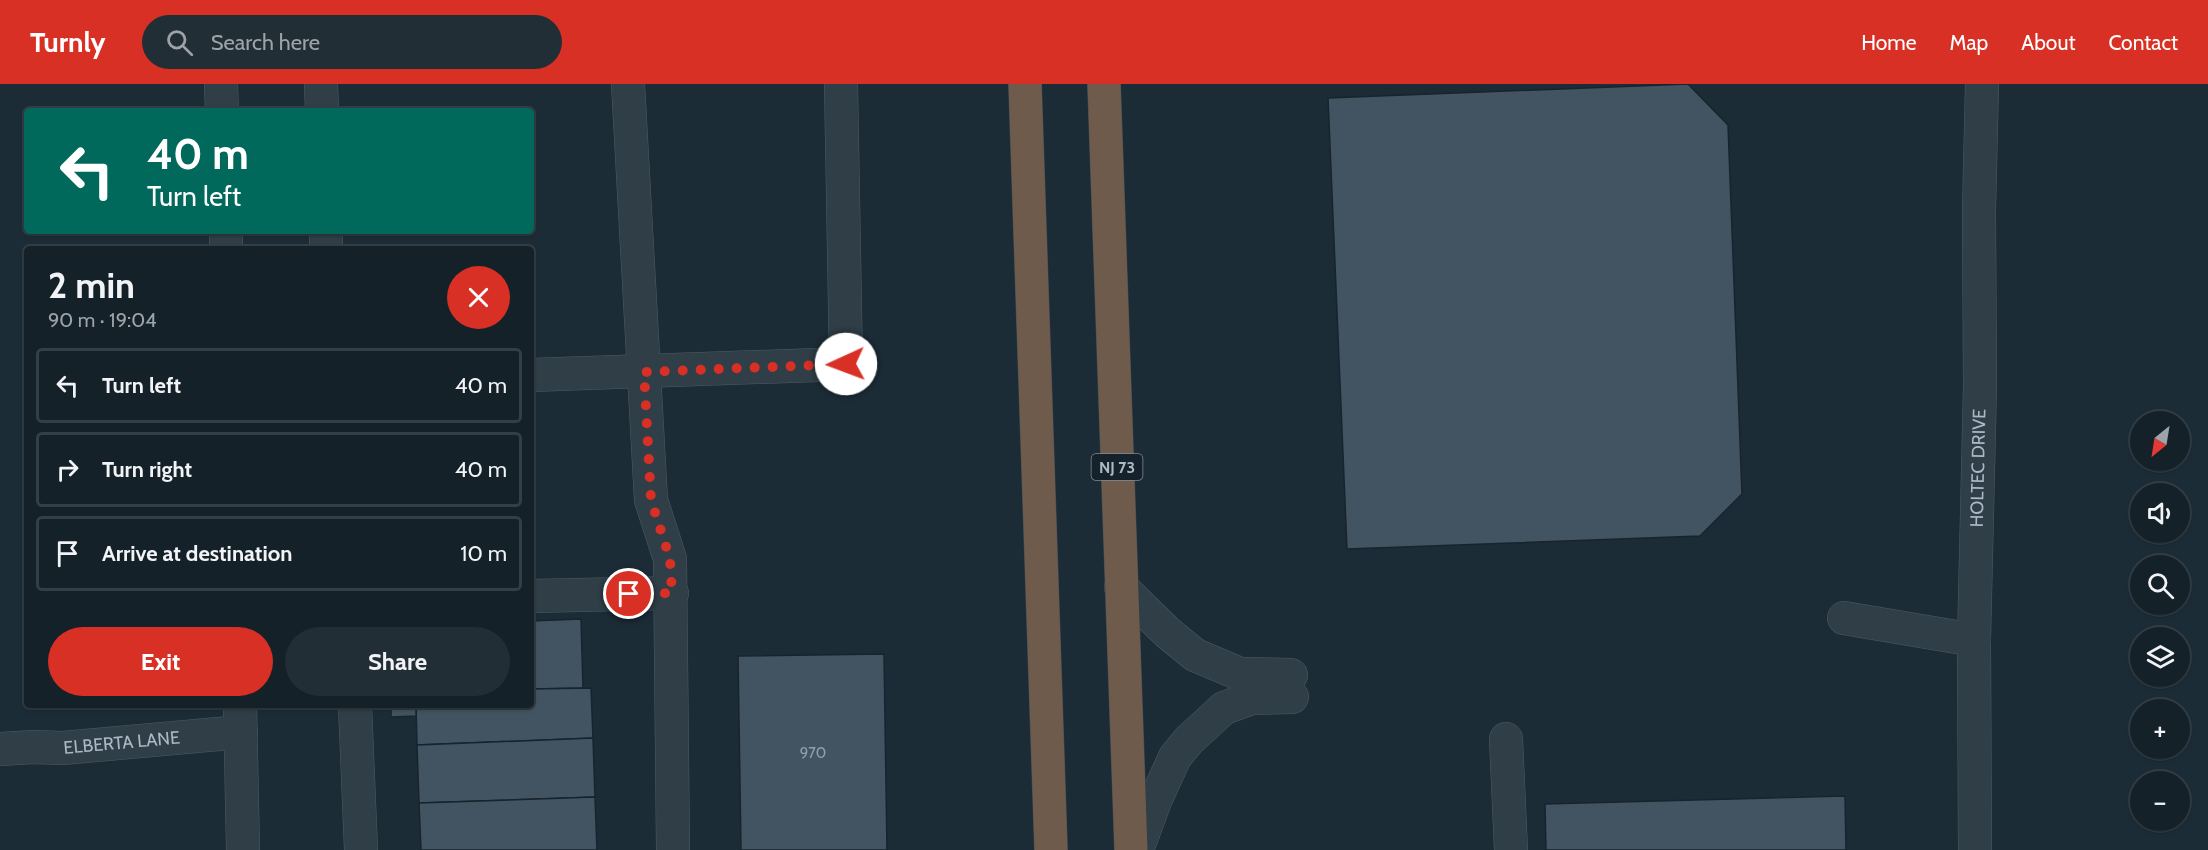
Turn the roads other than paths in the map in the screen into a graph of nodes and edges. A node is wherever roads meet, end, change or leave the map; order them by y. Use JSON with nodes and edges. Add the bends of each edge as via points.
{"nodes":[{"id":1,"x":221,"y":84,"type":"edge"},
{"id":2,"x":321,"y":84,"type":"edge"},
{"id":3,"x":628,"y":84,"type":"edge"},
{"id":4,"x":841,"y":84,"type":"edge"},
{"id":5,"x":1025,"y":84,"type":"edge"},
{"id":6,"x":1104,"y":84,"type":"edge"},
{"id":7,"x":1982,"y":84,"type":"edge"},
{"id":8,"x":222,"y":108,"type":"edge"},
{"id":9,"x":322,"y":108,"type":"edge"},
{"id":10,"x":644,"y":372,"type":"junction"},
{"id":11,"x":534,"y":375,"type":"edge"},
{"id":12,"x":1121,"y":587,"type":"junction"},
{"id":13,"x":672,"y":593,"type":"junction"},
{"id":14,"x":534,"y":596,"type":"edge"},
{"id":15,"x":1844,"y":618,"type":"dead end"},
{"id":16,"x":1974,"y":640,"type":"junction"},
{"id":17,"x":355,"y":708,"type":"edge"},
{"id":18,"x":241,"y":718,"type":"edge"},
{"id":19,"x":1506,"y":739,"type":"dead end"},
{"id":20,"x":0,"y":749,"type":"edge"},
{"id":21,"x":243,"y":850,"type":"edge"},
{"id":22,"x":361,"y":850,"type":"edge"},
{"id":23,"x":673,"y":850,"type":"edge"},
{"id":24,"x":1051,"y":850,"type":"edge"},
{"id":25,"x":1131,"y":850,"type":"edge"},
{"id":26,"x":1137,"y":850,"type":"edge"},
{"id":27,"x":1511,"y":850,"type":"edge"},
{"id":28,"x":1975,"y":850,"type":"edge"}],
"edges":[{"from":1,"to":8,"type":"street"},
{"from":2,"to":9,"type":"street"},
{"from":3,"to":10,"type":"street"},
{"from":4,"to":10,"type":"street","via":[[846,364]]},
{"from":5,"to":24,"type":"highway"},
{"from":6,"to":12,"type":"highway","number":"NJ 73"},
{"from":7,"to":16,"type":"street","name":"HOLTEC DRIVE"},
{"from":10,"to":11,"type":"street"},
{"from":10,"to":13,"type":"street","via":[[651,500],[670,559]]},
{"from":12,"to":25,"type":"highway","number":"NJ 73"},
{"from":12,"to":26,"type":"street","via":[[1195,655],[1240,674],[1291,686],[1224,708],[1189,740],[1170,768]]},
{"from":13,"to":14,"type":"street"},
{"from":13,"to":23,"type":"street"},
{"from":15,"to":16,"type":"street"},
{"from":16,"to":28,"type":"street","name":"HOLTEC DRIVE"},
{"from":17,"to":22,"type":"street"},
{"from":18,"to":20,"type":"street","name":"ELBERTA LANE","via":[[63,748]]},
{"from":18,"to":21,"type":"street"},
{"from":19,"to":27,"type":"street"}]}
